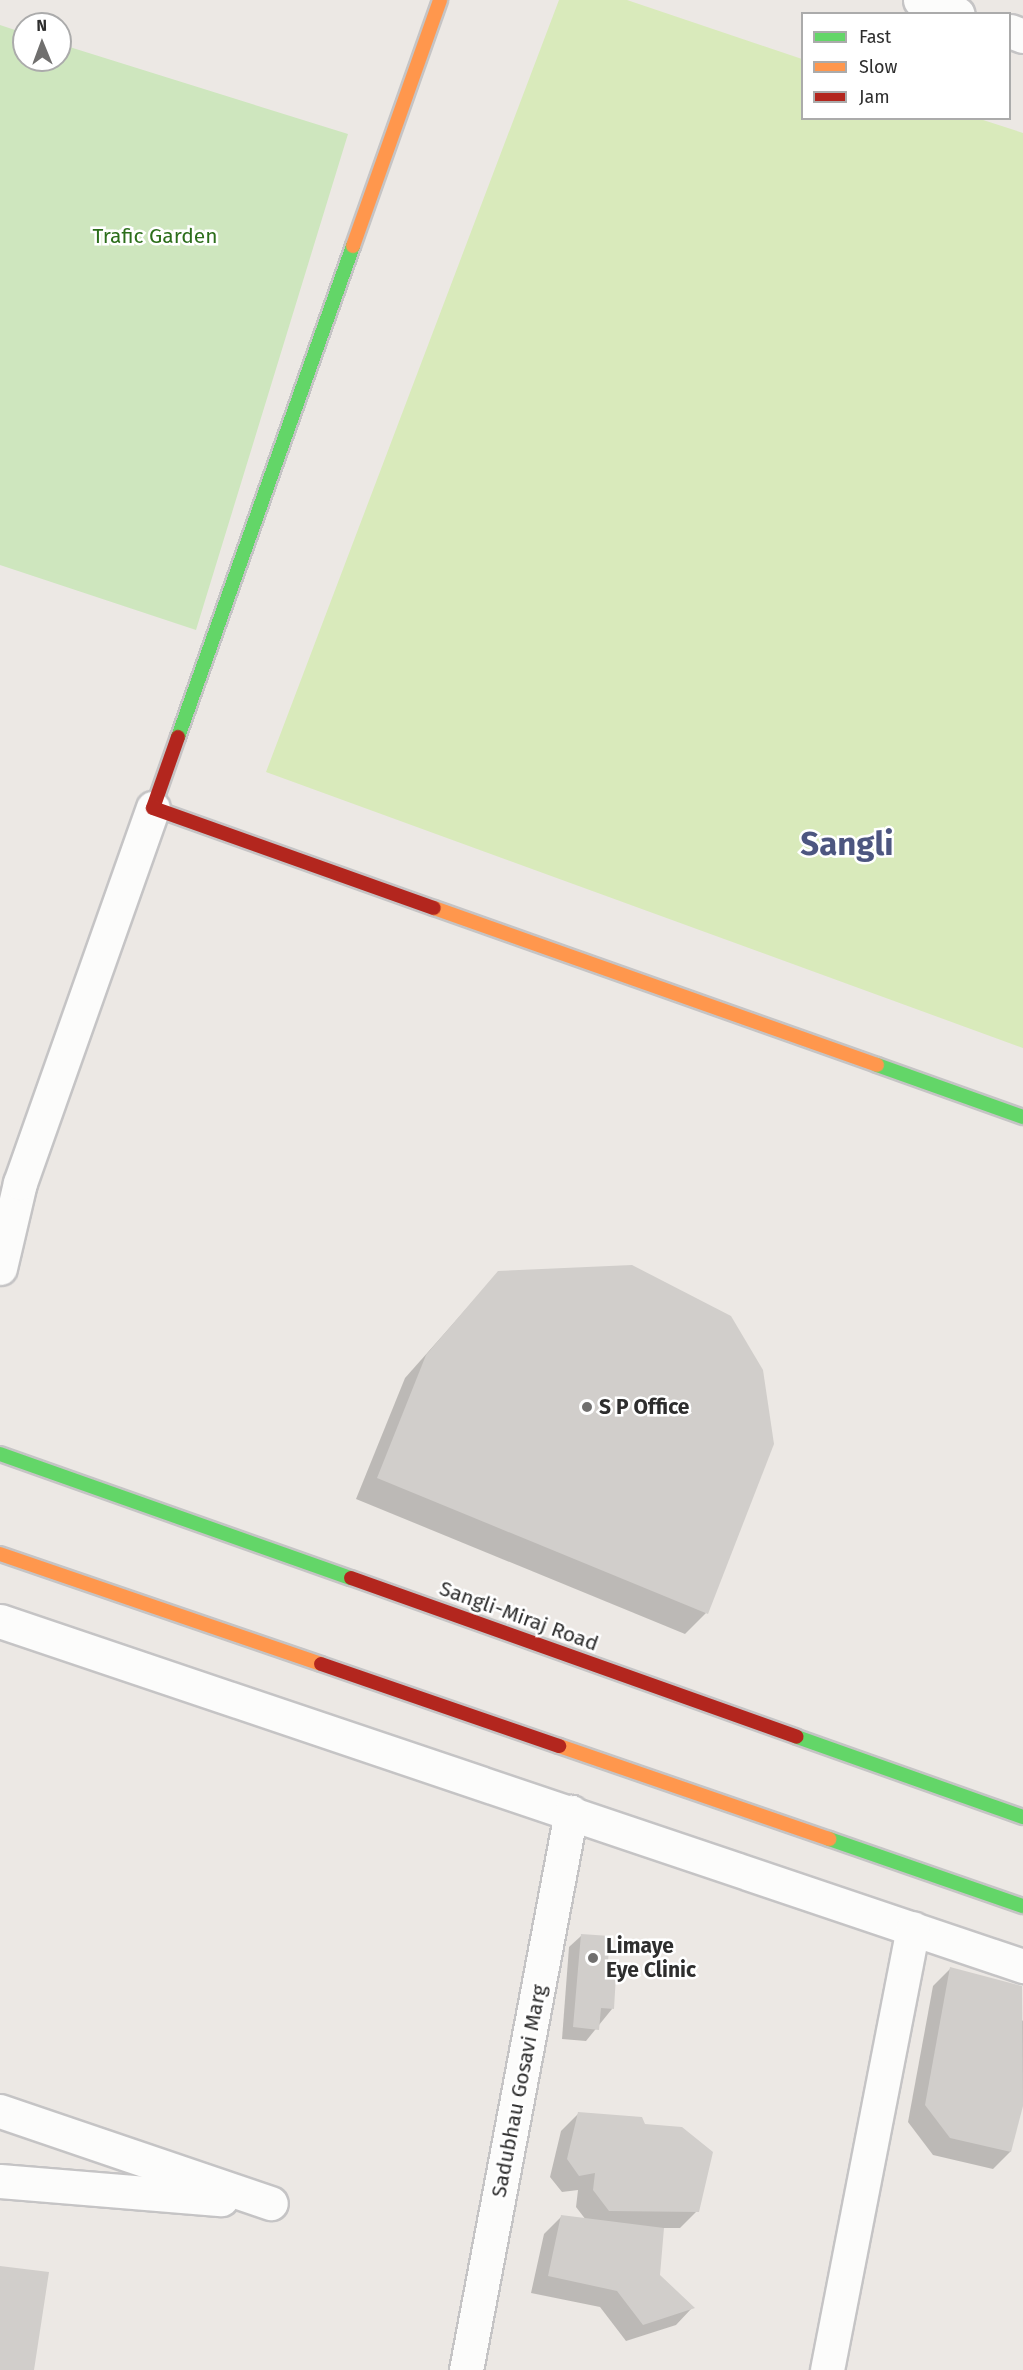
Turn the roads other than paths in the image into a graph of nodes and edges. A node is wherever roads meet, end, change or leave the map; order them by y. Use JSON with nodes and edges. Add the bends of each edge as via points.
{"nodes":[{"id":1,"x":440,"y":0,"type":"edge"},
{"id":2,"x":920,"y":0,"type":"edge"},
{"id":3,"x":953,"y":12,"type":"edge"},
{"id":4,"x":153,"y":808,"type":"junction"},
{"id":5,"x":1023,"y":1117,"type":"edge"},
{"id":6,"x":0,"y":1268,"type":"edge"},
{"id":7,"x":0,"y":1454,"type":"edge"},
{"id":8,"x":0,"y":1554,"type":"edge"},
{"id":9,"x":0,"y":1622,"type":"edge"},
{"id":10,"x":571,"y":1812,"type":"junction"},
{"id":11,"x":1023,"y":1817,"type":"edge"},
{"id":12,"x":1023,"y":1906,"type":"edge"},
{"id":13,"x":913,"y":1928,"type":"junction"},
{"id":14,"x":1023,"y":1966,"type":"edge"},
{"id":15,"x":0,"y":2111,"type":"edge"},
{"id":16,"x":0,"y":2181,"type":"edge"},
{"id":17,"x":466,"y":2370,"type":"edge"},
{"id":18,"x":827,"y":2370,"type":"edge"}],
"edges":[{"from":1,"to":4,"type":"main road"},
{"from":2,"to":3,"type":"street"},
{"from":4,"to":5,"type":"main road"},
{"from":4,"to":6,"type":"street","via":[[20,1183]]},
{"from":7,"to":11,"type":"main road","name":"Sangli-Miraj Road"},
{"from":8,"to":12,"type":"main road"},
{"from":9,"to":10,"type":"street"},
{"from":10,"to":13,"type":"street"},
{"from":10,"to":17,"type":"street","name":"Sadubhau Gosavi Marg"},
{"from":13,"to":14,"type":"street"},
{"from":13,"to":18,"type":"street"},
{"from":15,"to":16,"type":"street","via":[[271,2203]]}]}
